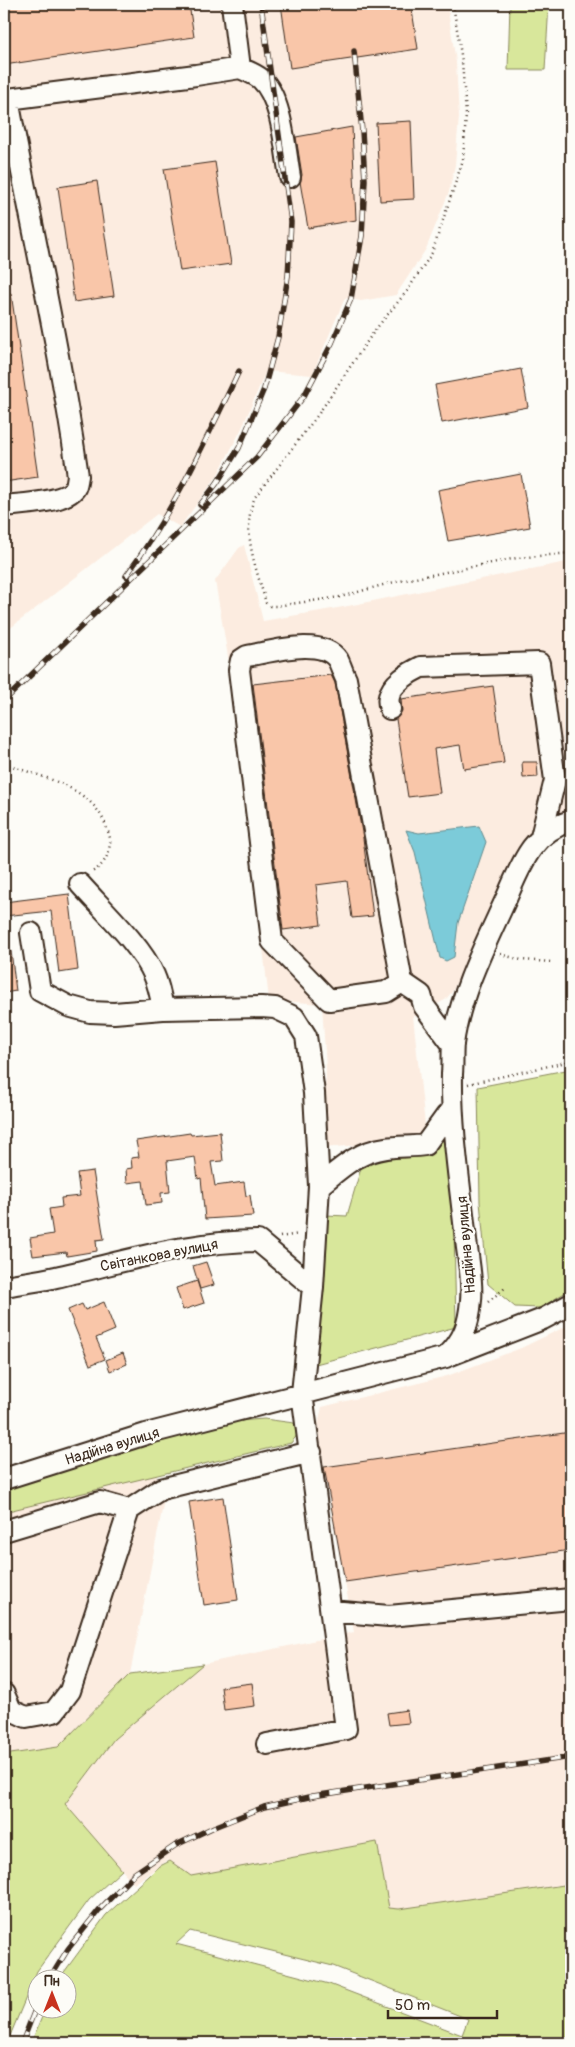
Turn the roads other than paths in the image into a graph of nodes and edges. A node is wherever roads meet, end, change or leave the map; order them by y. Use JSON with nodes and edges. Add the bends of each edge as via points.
{"nodes":[{"id":1,"x":232,"y":4,"type":"edge"},
{"id":2,"x":240,"y":68,"type":"junction"},
{"id":3,"x":6,"y":99,"type":"edge"},
{"id":4,"x":290,"y":177,"type":"dead end"},
{"id":5,"x":4,"y":506,"type":"edge"},
{"id":6,"x":390,"y":709,"type":"dead end"},
{"id":7,"x":569,"y":816,"type":"edge"},
{"id":8,"x":541,"y":837,"type":"junction"},
{"id":9,"x":80,"y":884,"type":"road end"},
{"id":10,"x":31,"y":933,"type":"dead end"},
{"id":11,"x":402,"y":982,"type":"junction"},
{"id":12,"x":163,"y":1009,"type":"junction"},
{"id":13,"x":453,"y":1045,"type":"junction"},
{"id":14,"x":452,"y":1111,"type":"junction"},
{"id":15,"x":320,"y":1186,"type":"junction"},
{"id":16,"x":4,"y":1286,"type":"edge"},
{"id":17,"x":313,"y":1287,"type":"junction"},
{"id":18,"x":571,"y":1304,"type":"edge"},
{"id":19,"x":446,"y":1357,"type":"junction"},
{"id":20,"x":302,"y":1393,"type":"junction"},
{"id":21,"x":311,"y":1452,"type":"junction"},
{"id":22,"x":4,"y":1479,"type":"edge"},
{"id":23,"x":129,"y":1510,"type":"junction"},
{"id":24,"x":4,"y":1531,"type":"edge"},
{"id":25,"x":571,"y":1598,"type":"edge"},
{"id":26,"x":331,"y":1611,"type":"junction"},
{"id":27,"x":4,"y":1694,"type":"edge"},
{"id":28,"x":266,"y":1744,"type":"dead end"}],
"edges":[{"from":1,"to":2,"type":"street"},
{"from":2,"to":3,"type":"street"},
{"from":2,"to":4,"type":"street","via":[[261,79],[268,88],[276,106]]},
{"from":3,"to":5,"type":"street","via":[[57,346],[78,476],[76,487],[67,495]]},
{"from":6,"to":8,"type":"street","via":[[389,696],[395,687],[421,667],[539,663],[555,780]]},
{"from":7,"to":8,"type":"street"},
{"from":8,"to":13,"type":"street","name":"Надійна вулиця","via":[[527,852],[484,949],[464,997]]},
{"from":9,"to":12,"type":"street","via":[[146,960],[154,974]]},
{"from":10,"to":12,"type":"street","via":[[40,991],[68,1006],[90,1012]]},
{"from":11,"to":11,"type":"street","via":[[346,679],[337,659],[321,647],[247,656],[241,660],[240,670],[272,941],[329,1000],[386,992]]},
{"from":11,"to":13,"type":"street","via":[[421,994],[424,1006]]},
{"from":12,"to":15,"type":"street","via":[[261,1007],[275,1008],[294,1017],[306,1036],[309,1055]]},
{"from":13,"to":14,"type":"street","name":"Надійна вулиця"},
{"from":14,"to":15,"type":"street","via":[[425,1145],[364,1153]]},
{"from":14,"to":19,"type":"street","name":"Надійна вулиця","via":[[472,1297],[465,1331],[457,1347]]},
{"from":15,"to":17,"type":"street"},
{"from":16,"to":17,"type":"street","name":"Світанкова вулиця","via":[[202,1244],[258,1241]]},
{"from":17,"to":20,"type":"street"},
{"from":18,"to":19,"type":"street","via":[[543,1319]]},
{"from":19,"to":20,"type":"street","name":"Надійна вулиця"},
{"from":20,"to":21,"type":"street"},
{"from":20,"to":22,"type":"street","name":"Надійна вулиця","via":[[146,1434]]},
{"from":21,"to":23,"type":"street","via":[[161,1489]]},
{"from":21,"to":26,"type":"street"},
{"from":23,"to":24,"type":"street","via":[[100,1502]]},
{"from":23,"to":27,"type":"street","via":[[70,1691],[54,1712],[26,1717],[11,1710]]},
{"from":25,"to":26,"type":"street","via":[[389,1616]]},
{"from":26,"to":28,"type":"street","via":[[346,1729]]}]}
